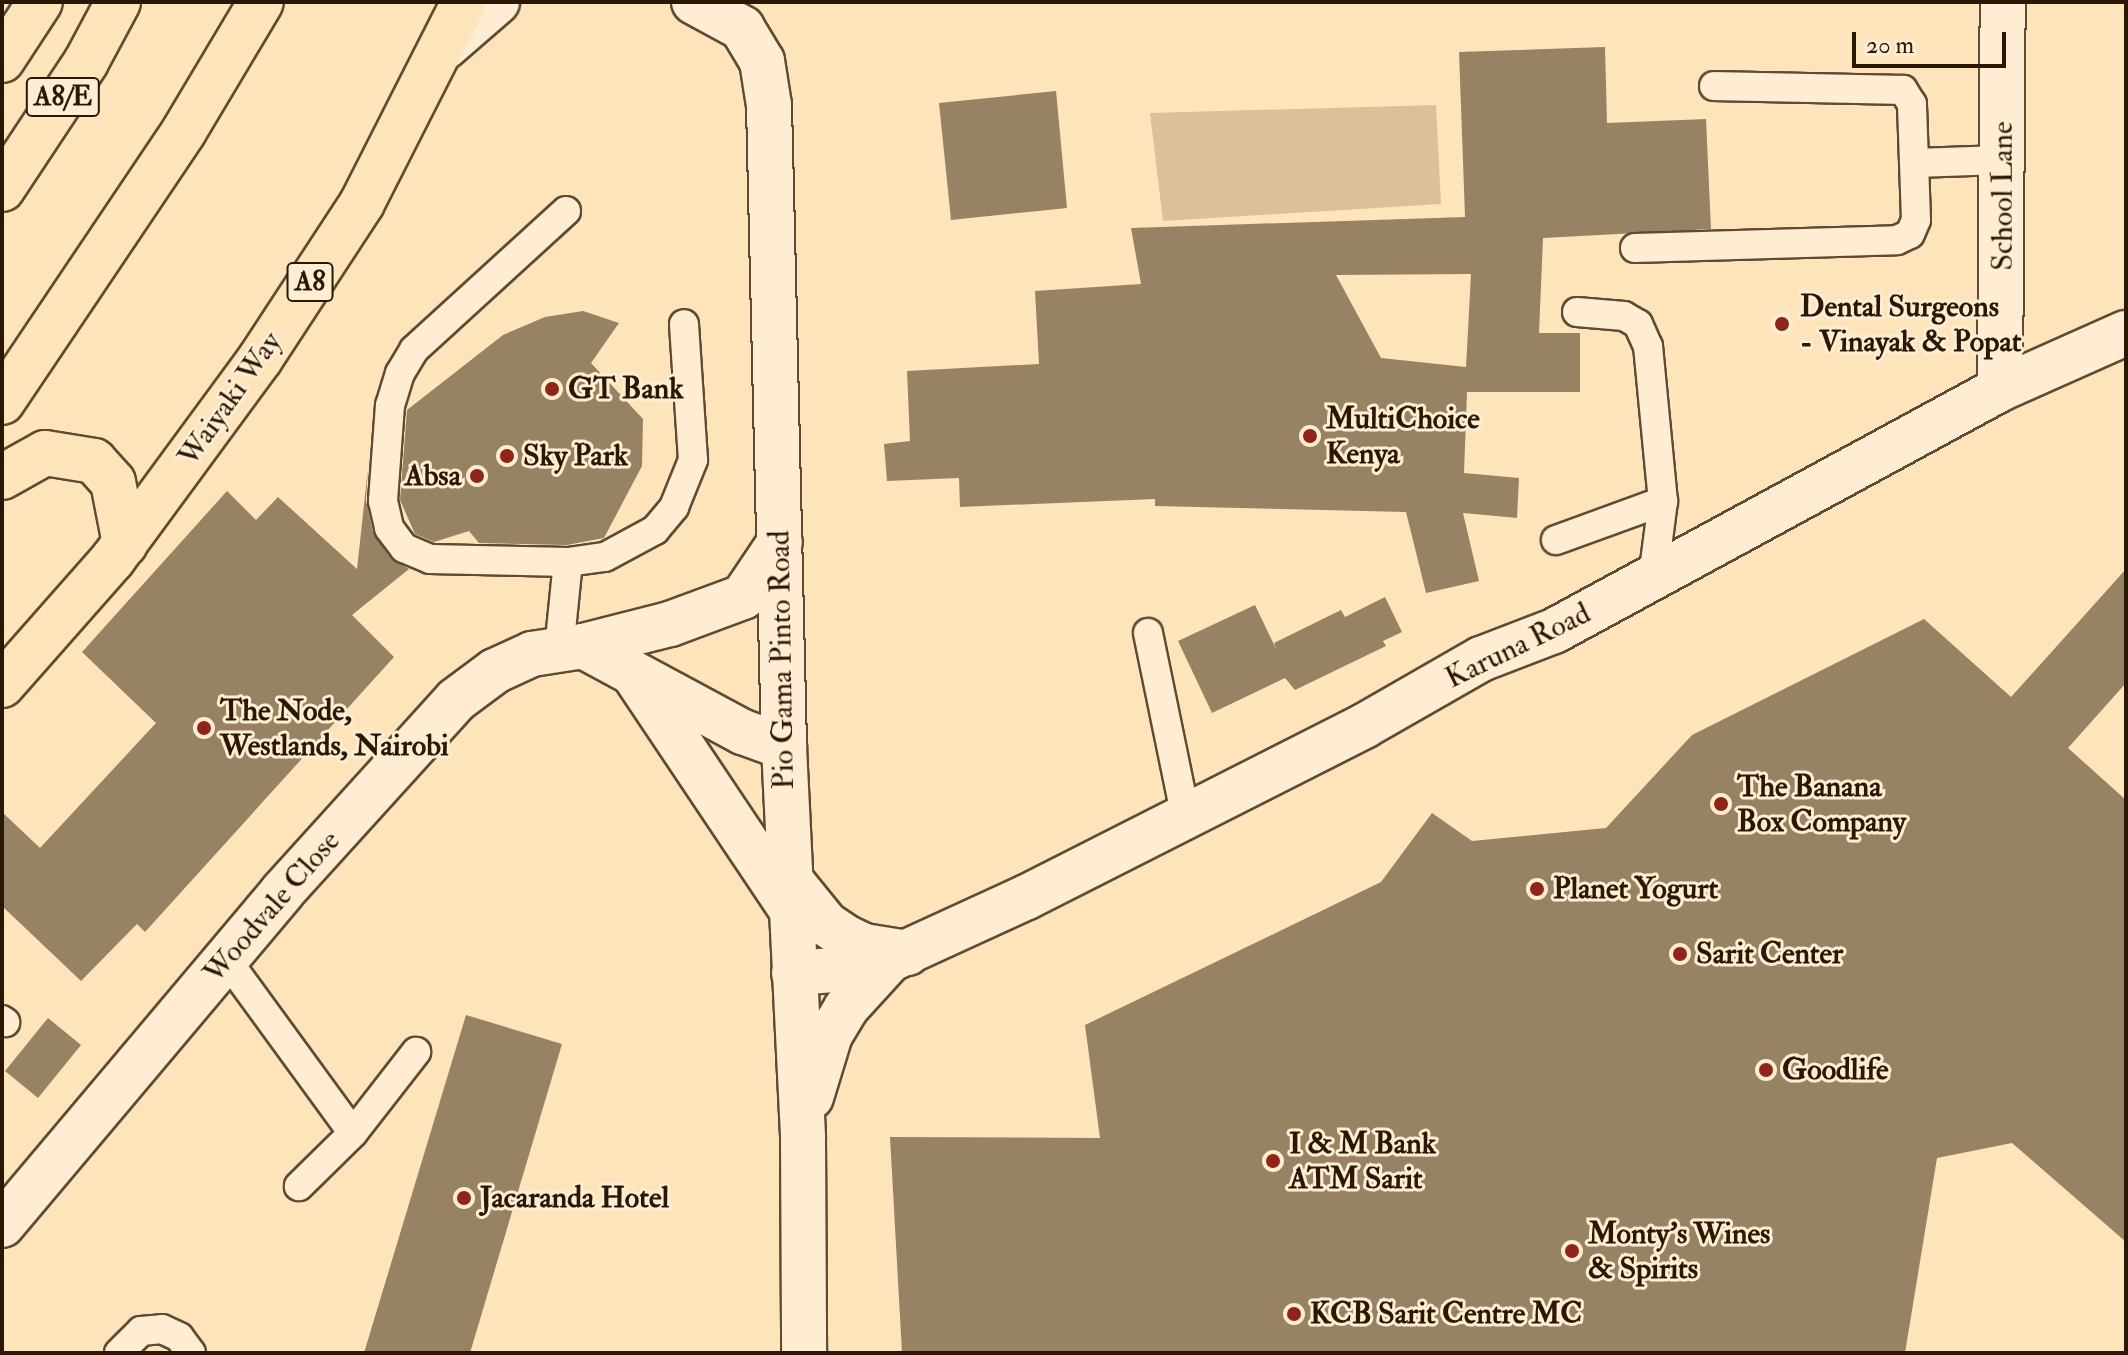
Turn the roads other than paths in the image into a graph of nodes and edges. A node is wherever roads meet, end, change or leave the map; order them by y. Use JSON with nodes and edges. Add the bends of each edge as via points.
{"nodes":[{"id":1,"x":40,"y":2,"type":"edge"},
{"id":2,"x":118,"y":2,"type":"edge"},
{"id":3,"x":261,"y":2,"type":"edge"},
{"id":4,"x":464,"y":2,"type":"edge"},
{"id":5,"x":497,"y":2,"type":"edge"},
{"id":6,"x":694,"y":2,"type":"edge"},
{"id":7,"x":2003,"y":2,"type":"edge"},
{"id":8,"x":445,"y":47,"type":"junction"},
{"id":9,"x":2,"y":60,"type":"edge"},
{"id":10,"x":1714,"y":86,"type":"dead end"},
{"id":11,"x":2002,"y":160,"type":"junction"},
{"id":12,"x":1915,"y":163,"type":"junction"},
{"id":13,"x":2,"y":189,"type":"edge"},
{"id":14,"x":566,"y":211,"type":"dead end"},
{"id":15,"x":1635,"y":248,"type":"dead end"},
{"id":16,"x":1577,"y":312,"type":"dead end"},
{"id":17,"x":684,"y":324,"type":"dead end"},
{"id":18,"x":2126,"y":333,"type":"edge"},
{"id":19,"x":2000,"y":389,"type":"junction"},
{"id":20,"x":2,"y":402,"type":"edge"},
{"id":21,"x":2,"y":477,"type":"edge"},
{"id":22,"x":1663,"y":501,"type":"junction"},
{"id":23,"x":1556,"y":540,"type":"dead end"},
{"id":24,"x":780,"y":542,"type":"junction"},
{"id":25,"x":125,"y":544,"type":"junction"},
{"id":26,"x":568,"y":562,"type":"junction"},
{"id":27,"x":1653,"y":578,"type":"junction"},
{"id":28,"x":1148,"y":633,"type":"dead end"},
{"id":29,"x":571,"y":648,"type":"junction"},
{"id":30,"x":635,"y":676,"type":"junction"},
{"id":31,"x":2,"y":685,"type":"edge"},
{"id":32,"x":784,"y":747,"type":"junction"},
{"id":33,"x":1185,"y":814,"type":"junction"},
{"id":34,"x":790,"y":893,"type":"junction"},
{"id":35,"x":898,"y":958,"type":"junction"},
{"id":36,"x":226,"y":959,"type":"junction"},
{"id":37,"x":794,"y":973,"type":"junction"},
{"id":38,"x":416,"y":1052,"type":"dead end"},
{"id":39,"x":353,"y":1133,"type":"junction"},
{"id":40,"x":803,"y":1139,"type":"junction"},
{"id":41,"x":299,"y":1186,"type":"dead end"},
{"id":42,"x":2,"y":1225,"type":"edge"},
{"id":43,"x":119,"y":1353,"type":"edge"},
{"id":44,"x":191,"y":1353,"type":"edge"},
{"id":45,"x":804,"y":1353,"type":"edge"}],
"edges":[{"from":1,"to":9,"type":"highway","number":"A8/E"},
{"from":2,"to":13,"type":"highway","number":"A8/E","via":[[86,62]]},
{"from":3,"to":20,"type":"highway","via":[[184,131]]},
{"from":4,"to":8,"type":"highway","name":"Waiyaki Way","number":"A8"},
{"from":5,"to":8,"type":"street"},
{"from":6,"to":24,"type":"street","name":"Pio Gama Pinto Road","via":[[742,28],[762,61]]},
{"from":7,"to":11,"type":"street","name":"School Lane"},
{"from":8,"to":25,"type":"highway","name":"Waiyaki Way","number":"A8","via":[[354,216],[260,359]]},
{"from":10,"to":12,"type":"lane","via":[[1903,90],[1912,104]]},
{"from":11,"to":12,"type":"lane"},
{"from":11,"to":19,"type":"street","name":"School Lane"},
{"from":12,"to":15,"type":"lane","via":[[1916,220],[1910,234],[1897,240]]},
{"from":14,"to":26,"type":"lane","via":[[414,350],[390,405],[383,501],[389,528],[404,548],[430,559]]},
{"from":16,"to":22,"type":"lane","via":[[1624,316],[1638,324],[1648,346]]},
{"from":17,"to":26,"type":"lane","via":[[693,460],[674,507],[631,547]]},
{"from":18,"to":19,"type":"street","name":"Karuna Road"},
{"from":19,"to":27,"type":"street","name":"Karuna Road"},
{"from":21,"to":25,"type":"highway","via":[[45,453],[94,461],[113,482]]},
{"from":22,"to":23,"type":"lane"},
{"from":22,"to":27,"type":"lane"},
{"from":24,"to":29,"type":"street","name":"Woodvale Close","via":[[743,597],[670,624]]},
{"from":24,"to":32,"type":"street","name":"Pio Gama Pinto Road"},
{"from":25,"to":31,"type":"highway","name":"Waiyaki Way","number":"A8"},
{"from":26,"to":29,"type":"lane"},
{"from":27,"to":33,"type":"street","name":"Karuna Road","via":[[1554,631],[1481,659],[1364,726]]},
{"from":28,"to":33,"type":"lane"},
{"from":29,"to":30,"type":"street"},
{"from":29,"to":36,"type":"street","name":"Woodvale Close","via":[[532,654],[495,671],[456,700]]},
{"from":30,"to":32,"type":"street"},
{"from":30,"to":34,"type":"street","via":[[702,784]]},
{"from":32,"to":34,"type":"street","name":"Pio Gama Pinto Road"},
{"from":33,"to":35,"type":"street","name":"Karuna Road"},
{"from":34,"to":35,"type":"street","via":[[845,937]]},
{"from":34,"to":37,"type":"street","name":"Pio Gama Pinto Road"},
{"from":35,"to":37,"type":"street","name":"Karuna Road","via":[[843,974]]},
{"from":35,"to":40,"type":"street","name":"Karuna Road","via":[[846,1008],[830,1035]]},
{"from":36,"to":39,"type":"lane"},
{"from":36,"to":42,"type":"street","name":"Woodvale Close"},
{"from":37,"to":40,"type":"street","name":"Pio Gama Pinto Road"},
{"from":38,"to":39,"type":"lane"},
{"from":39,"to":41,"type":"lane"},
{"from":40,"to":45,"type":"street","name":"Pio Gama Pinto Road"},
{"from":43,"to":44,"type":"lane","via":[[141,1331],[162,1329],[179,1337]]}]}
